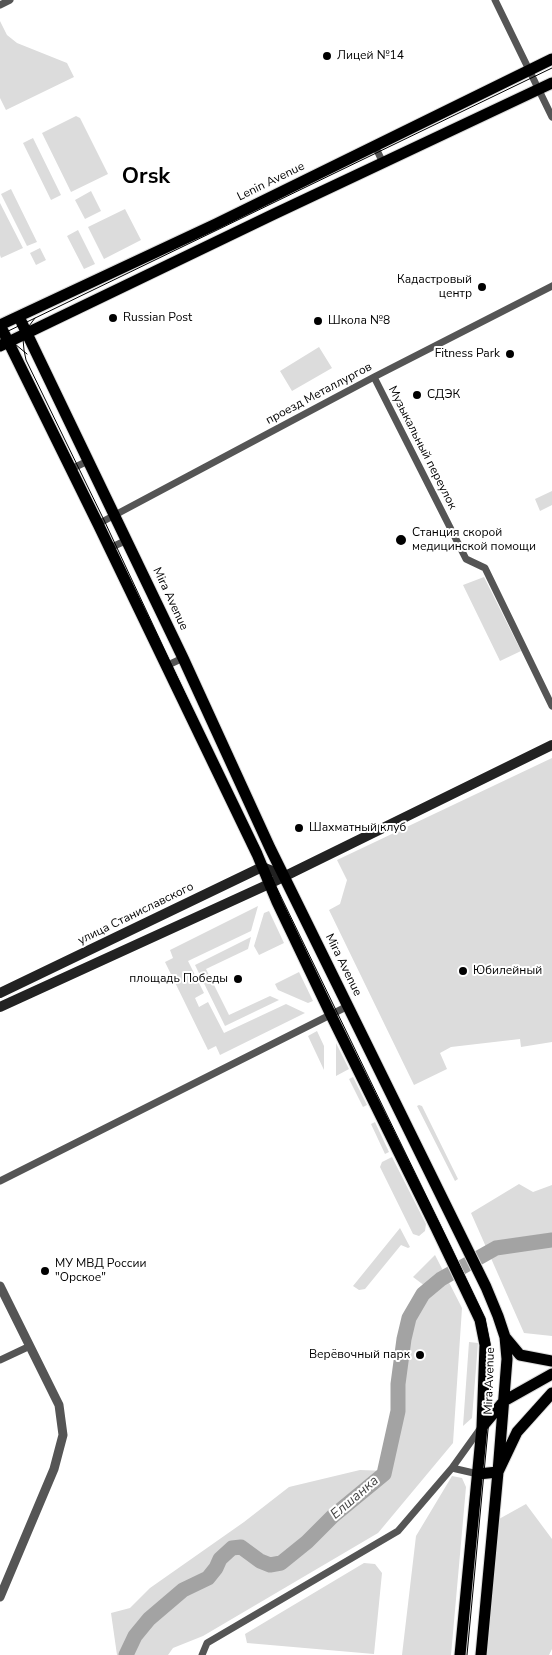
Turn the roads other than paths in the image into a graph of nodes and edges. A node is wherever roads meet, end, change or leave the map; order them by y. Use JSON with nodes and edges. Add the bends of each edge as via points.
{"nodes":[{"id":1,"x":10,"y":0,"type":"edge"},
{"id":2,"x":495,"y":0,"type":"edge"},
{"id":3,"x":0,"y":5,"type":"edge"},
{"id":4,"x":552,"y":60,"type":"edge"},
{"id":5,"x":530,"y":70,"type":"junction"},
{"id":6,"x":552,"y":83,"type":"edge"},
{"id":7,"x":539,"y":90,"type":"junction"},
{"id":8,"x":552,"y":117,"type":"edge"},
{"id":9,"x":375,"y":146,"type":"junction"},
{"id":10,"x":383,"y":163,"type":"junction"},
{"id":11,"x":260,"y":203,"type":"junction"},
{"id":12,"x":267,"y":217,"type":"junction"},
{"id":13,"x":216,"y":224,"type":"junction"},
{"id":14,"x":223,"y":238,"type":"junction"},
{"id":15,"x":152,"y":254,"type":"junction"},
{"id":16,"x":159,"y":269,"type":"junction"},
{"id":17,"x":552,"y":286,"type":"edge"},
{"id":18,"x":19,"y":317,"type":"junction"},
{"id":19,"x":0,"y":326,"type":"edge"},
{"id":20,"x":27,"y":333,"type":"junction"},
{"id":21,"x":4,"y":344,"type":"edge"},
{"id":22,"x":374,"y":378,"type":"junction"},
{"id":23,"x":88,"y":461,"type":"junction"},
{"id":24,"x":71,"y":469,"type":"junction"},
{"id":25,"x":115,"y":515,"type":"junction"},
{"id":26,"x":98,"y":524,"type":"junction"},
{"id":27,"x":127,"y":540,"type":"junction"},
{"id":28,"x":110,"y":548,"type":"junction"},
{"id":29,"x":183,"y":658,"type":"junction"},
{"id":30,"x":166,"y":666,"type":"junction"},
{"id":31,"x":552,"y":706,"type":"edge"},
{"id":32,"x":220,"y":736,"type":"junction"},
{"id":33,"x":203,"y":744,"type":"junction"},
{"id":34,"x":552,"y":745,"type":"edge"},
{"id":35,"x":232,"y":763,"type":"junction"},
{"id":36,"x":216,"y":770,"type":"junction"},
{"id":37,"x":262,"y":867,"type":"junction"},
{"id":38,"x":284,"y":876,"type":"junction"},
{"id":39,"x":269,"y":884,"type":"junction"},
{"id":40,"x":0,"y":993,"type":"edge"},
{"id":41,"x":348,"y":1006,"type":"junction"},
{"id":42,"x":0,"y":1007,"type":"edge"},
{"id":43,"x":331,"y":1015,"type":"junction"},
{"id":44,"x":0,"y":1180,"type":"edge"},
{"id":45,"x":0,"y":1286,"type":"edge"},
{"id":46,"x":505,"y":1337,"type":"junction"},
{"id":47,"x":30,"y":1346,"type":"junction"},
{"id":48,"x":0,"y":1360,"type":"edge"},
{"id":49,"x":552,"y":1361,"type":"edge"},
{"id":50,"x":552,"y":1374,"type":"edge"},
{"id":51,"x":552,"y":1393,"type":"edge"},
{"id":52,"x":504,"y":1401,"type":"junction"},
{"id":53,"x":482,"y":1427,"type":"junction"},
{"id":54,"x":452,"y":1468,"type":"junction"},
{"id":55,"x":498,"y":1472,"type":"junction"},
{"id":56,"x":478,"y":1474,"type":"junction"},
{"id":57,"x":0,"y":1597,"type":"edge"},
{"id":58,"x":202,"y":1655,"type":"edge"},
{"id":59,"x":460,"y":1655,"type":"edge"},
{"id":60,"x":481,"y":1655,"type":"edge"}],
"edges":[{"from":1,"to":3,"type":"street"},
{"from":2,"to":5,"type":"street"},
{"from":4,"to":5,"type":"main road","name":"Lenin Avenue"},
{"from":5,"to":7,"type":"street"},
{"from":5,"to":9,"type":"main road","name":"Lenin Avenue"},
{"from":6,"to":7,"type":"main road"},
{"from":7,"to":8,"type":"street"},
{"from":7,"to":10,"type":"main road"},
{"from":9,"to":10,"type":"street"},
{"from":9,"to":11,"type":"main road","name":"Lenin Avenue"},
{"from":10,"to":12,"type":"main road"},
{"from":11,"to":12,"type":"street"},
{"from":11,"to":13,"type":"main road","name":"Lenin Avenue"},
{"from":12,"to":14,"type":"main road"},
{"from":13,"to":14,"type":"street"},
{"from":13,"to":15,"type":"main road","name":"Lenin Avenue"},
{"from":14,"to":16,"type":"main road"},
{"from":15,"to":16,"type":"street"},
{"from":15,"to":18,"type":"main road","name":"Lenin Avenue"},
{"from":16,"to":20,"type":"main road"},
{"from":17,"to":22,"type":"street","name":"проезд Металлургов"},
{"from":18,"to":19,"type":"main road","name":"Lenin Avenue"},
{"from":18,"to":20,"type":"main road","name":"Mira Avenue"},
{"from":19,"to":21,"type":"main road","name":"Mira Avenue"},
{"from":20,"to":21,"type":"main road"},
{"from":20,"to":23,"type":"main road","name":"Mira Avenue"},
{"from":21,"to":24,"type":"main road","name":"Mira Avenue"},
{"from":22,"to":25,"type":"street","name":"проезд Металлургов"},
{"from":22,"to":31,"type":"street","name":"Музыкальный переулок","via":[[466,559],[485,568]]},
{"from":23,"to":24,"type":"street"},
{"from":23,"to":25,"type":"main road","name":"Mira Avenue"},
{"from":24,"to":26,"type":"main road","name":"Mira Avenue"},
{"from":25,"to":26,"type":"street","name":"проезд Металлургов"},
{"from":25,"to":27,"type":"main road","name":"Mira Avenue"},
{"from":26,"to":28,"type":"main road","name":"Mira Avenue"},
{"from":27,"to":28,"type":"street"},
{"from":27,"to":29,"type":"main road","name":"Mira Avenue"},
{"from":28,"to":30,"type":"main road","name":"Mira Avenue"},
{"from":29,"to":30,"type":"street"},
{"from":29,"to":32,"type":"main road","name":"Mira Avenue"},
{"from":30,"to":33,"type":"main road","name":"Mira Avenue"},
{"from":32,"to":33,"type":"street"},
{"from":32,"to":35,"type":"main road","name":"Mira Avenue"},
{"from":33,"to":36,"type":"main road","name":"Mira Avenue"},
{"from":34,"to":38,"type":"main road","name":"улица Станиславского"},
{"from":35,"to":36,"type":"street"},
{"from":35,"to":38,"type":"main road","name":"Mira Avenue"},
{"from":36,"to":37,"type":"main road","name":"Mira Avenue"},
{"from":37,"to":38,"type":"main road"},
{"from":37,"to":39,"type":"main road","name":"Mira Avenue"},
{"from":37,"to":40,"type":"main road","name":"улица Станиславского"},
{"from":38,"to":39,"type":"main road","name":"улица Станиславского"},
{"from":38,"to":41,"type":"main road","name":"Mira Avenue"},
{"from":39,"to":42,"type":"main road","name":"улица Станиславского"},
{"from":39,"to":43,"type":"main road","name":"Mira Avenue"},
{"from":41,"to":43,"type":"street"},
{"from":41,"to":46,"type":"main road","name":"Mira Avenue","via":[[486,1286]]},
{"from":43,"to":44,"type":"street"},
{"from":43,"to":53,"type":"main road","name":"Mira Avenue","via":[[480,1320],[485,1345]]},
{"from":45,"to":47,"type":"street"},
{"from":46,"to":49,"type":"main road","via":[[520,1355]]},
{"from":46,"to":52,"type":"main road","name":"Mira Avenue"},
{"from":47,"to":48,"type":"street"},
{"from":47,"to":57,"type":"street","via":[[59,1405],[63,1435],[54,1469]]},
{"from":50,"to":52,"type":"main road"},
{"from":51,"to":55,"type":"main road","via":[[517,1432]]},
{"from":52,"to":53,"type":"main road"},
{"from":52,"to":55,"type":"main road","name":"Mira Avenue"},
{"from":53,"to":54,"type":"street"},
{"from":53,"to":56,"type":"main road","name":"Mira Avenue"},
{"from":54,"to":56,"type":"street"},
{"from":54,"to":58,"type":"street","via":[[398,1530],[207,1643]]},
{"from":55,"to":56,"type":"main road"},
{"from":55,"to":60,"type":"main road","name":"Mira Avenue"},
{"from":56,"to":59,"type":"main road","name":"Mira Avenue"}]}
